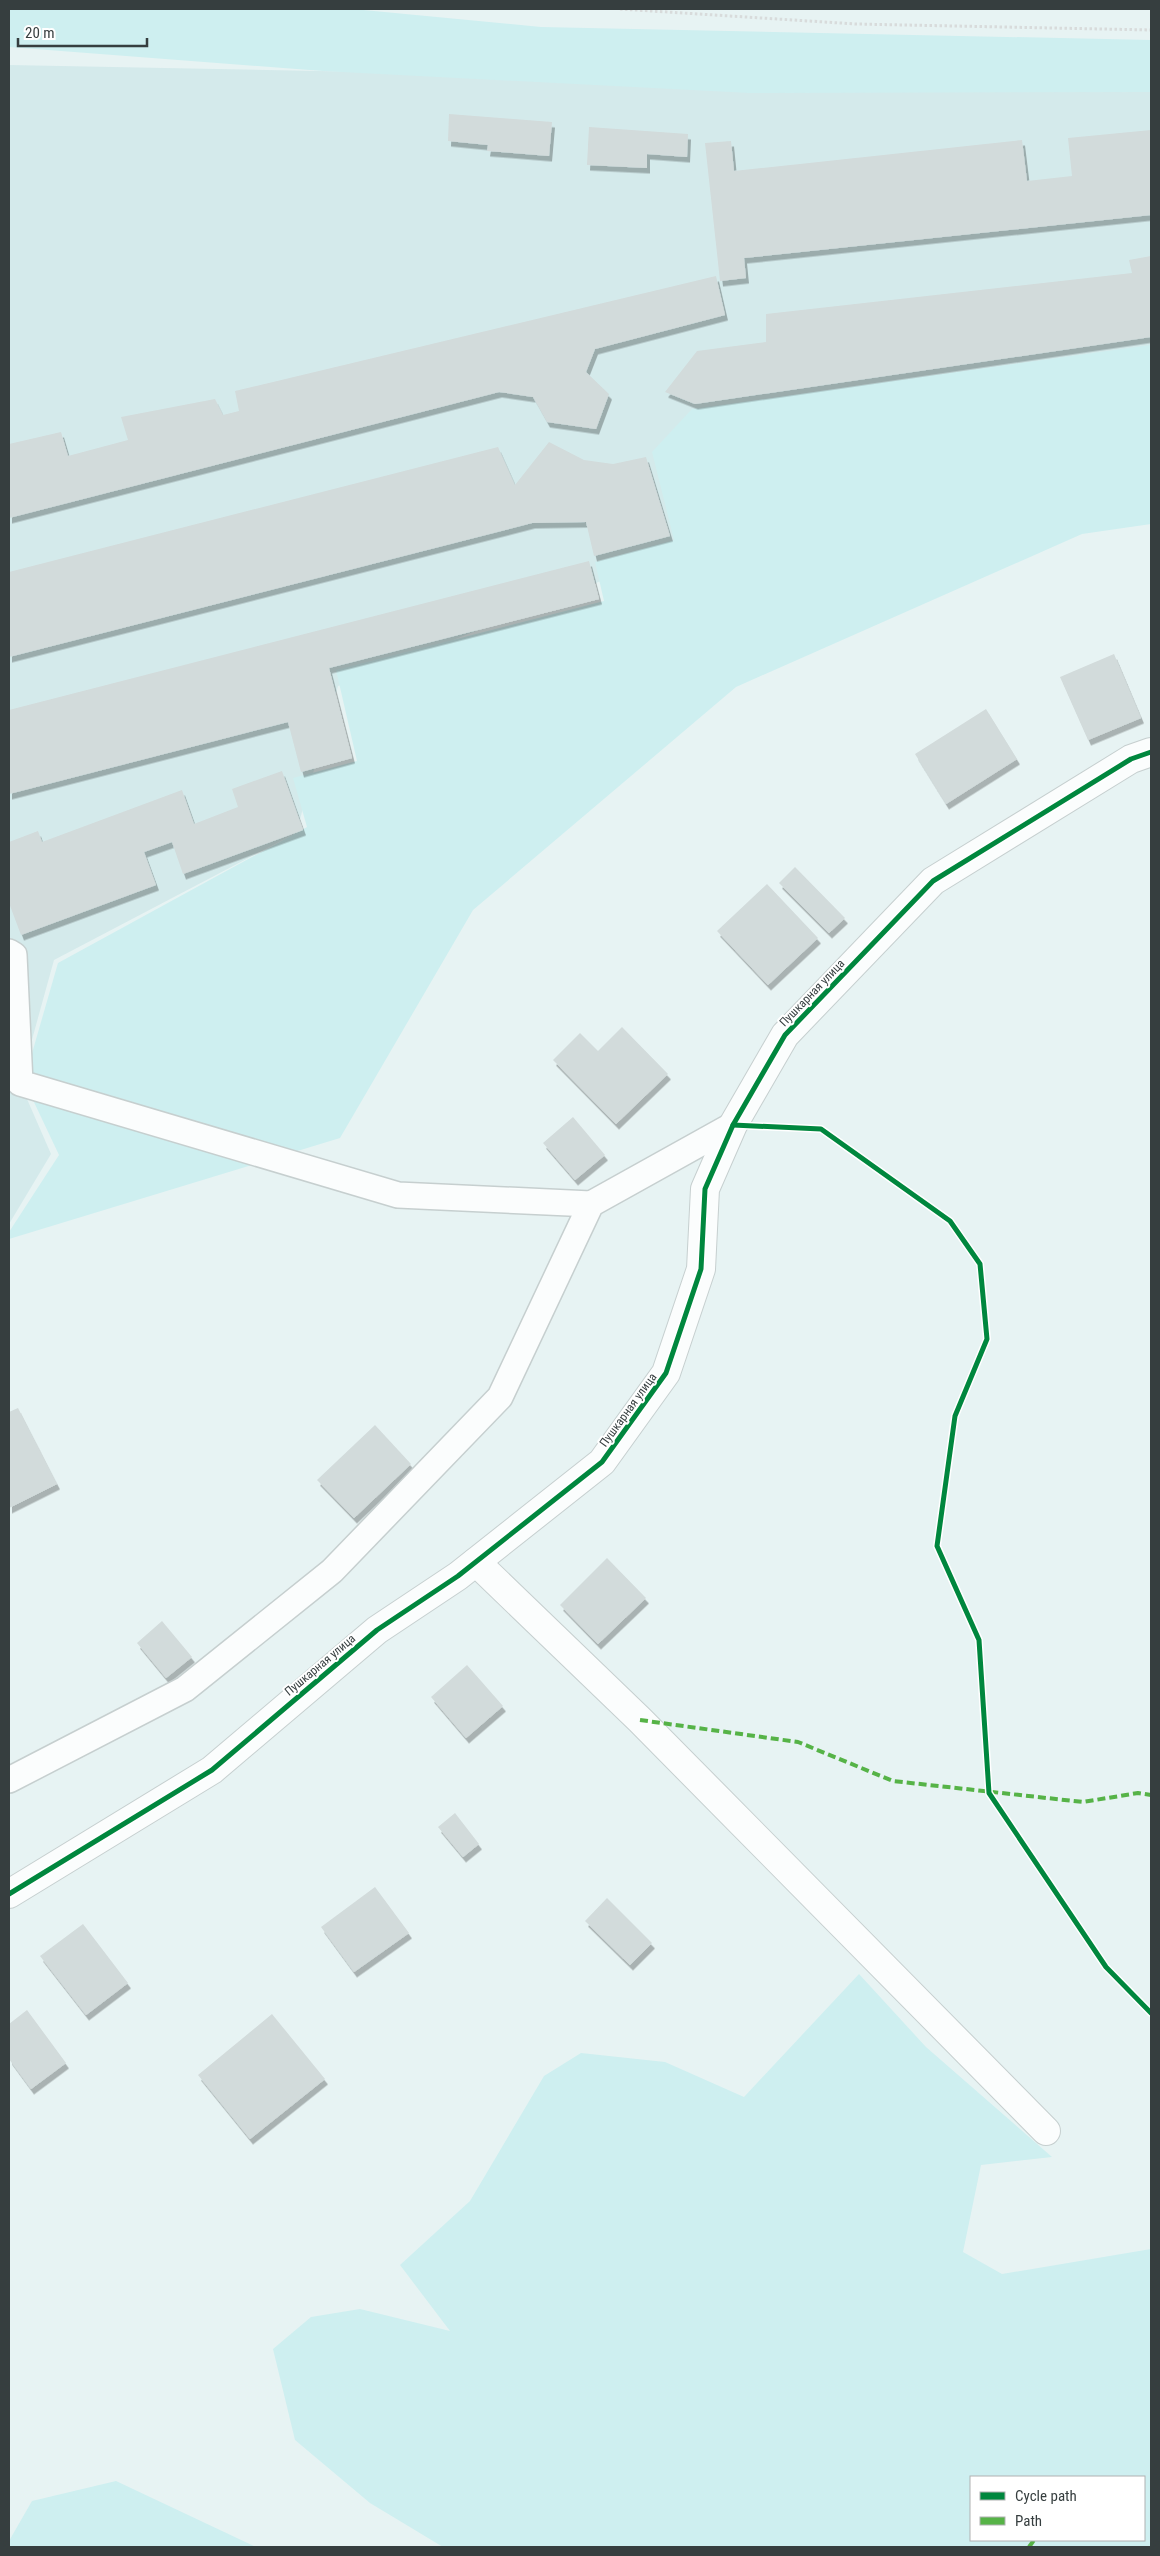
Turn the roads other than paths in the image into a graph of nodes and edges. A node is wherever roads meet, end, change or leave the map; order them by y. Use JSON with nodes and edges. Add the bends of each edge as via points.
{"nodes":[{"id":1,"x":1151,"y":752,"type":"edge"},
{"id":2,"x":9,"y":952,"type":"edge"},
{"id":3,"x":733,"y":1125,"type":"junction"},
{"id":4,"x":591,"y":1204,"type":"junction"},
{"id":5,"x":476,"y":1562,"type":"junction"},
{"id":6,"x":9,"y":1780,"type":"edge"},
{"id":7,"x":9,"y":1894,"type":"edge"},
{"id":8,"x":1046,"y":2131,"type":"dead end"}],
"edges":[{"from":1,"to":3,"type":"street","name":"Пушкарная улица","via":[[1131,759],[933,881],[785,1035]]},
{"from":2,"to":4,"type":"lane","via":[[14,955],[20,1083],[398,1195]]},
{"from":3,"to":4,"type":"lane"},
{"from":3,"to":5,"type":"street","name":"Пушкарная улица","via":[[705,1189],[700,1269],[666,1373],[602,1462]]},
{"from":4,"to":6,"type":"lane","via":[[500,1397],[332,1571],[185,1689]]},
{"from":5,"to":7,"type":"street","name":"Пушкарная улица","via":[[377,1630],[212,1770]]},
{"from":5,"to":8,"type":"street","via":[[640,1720]]}]}
